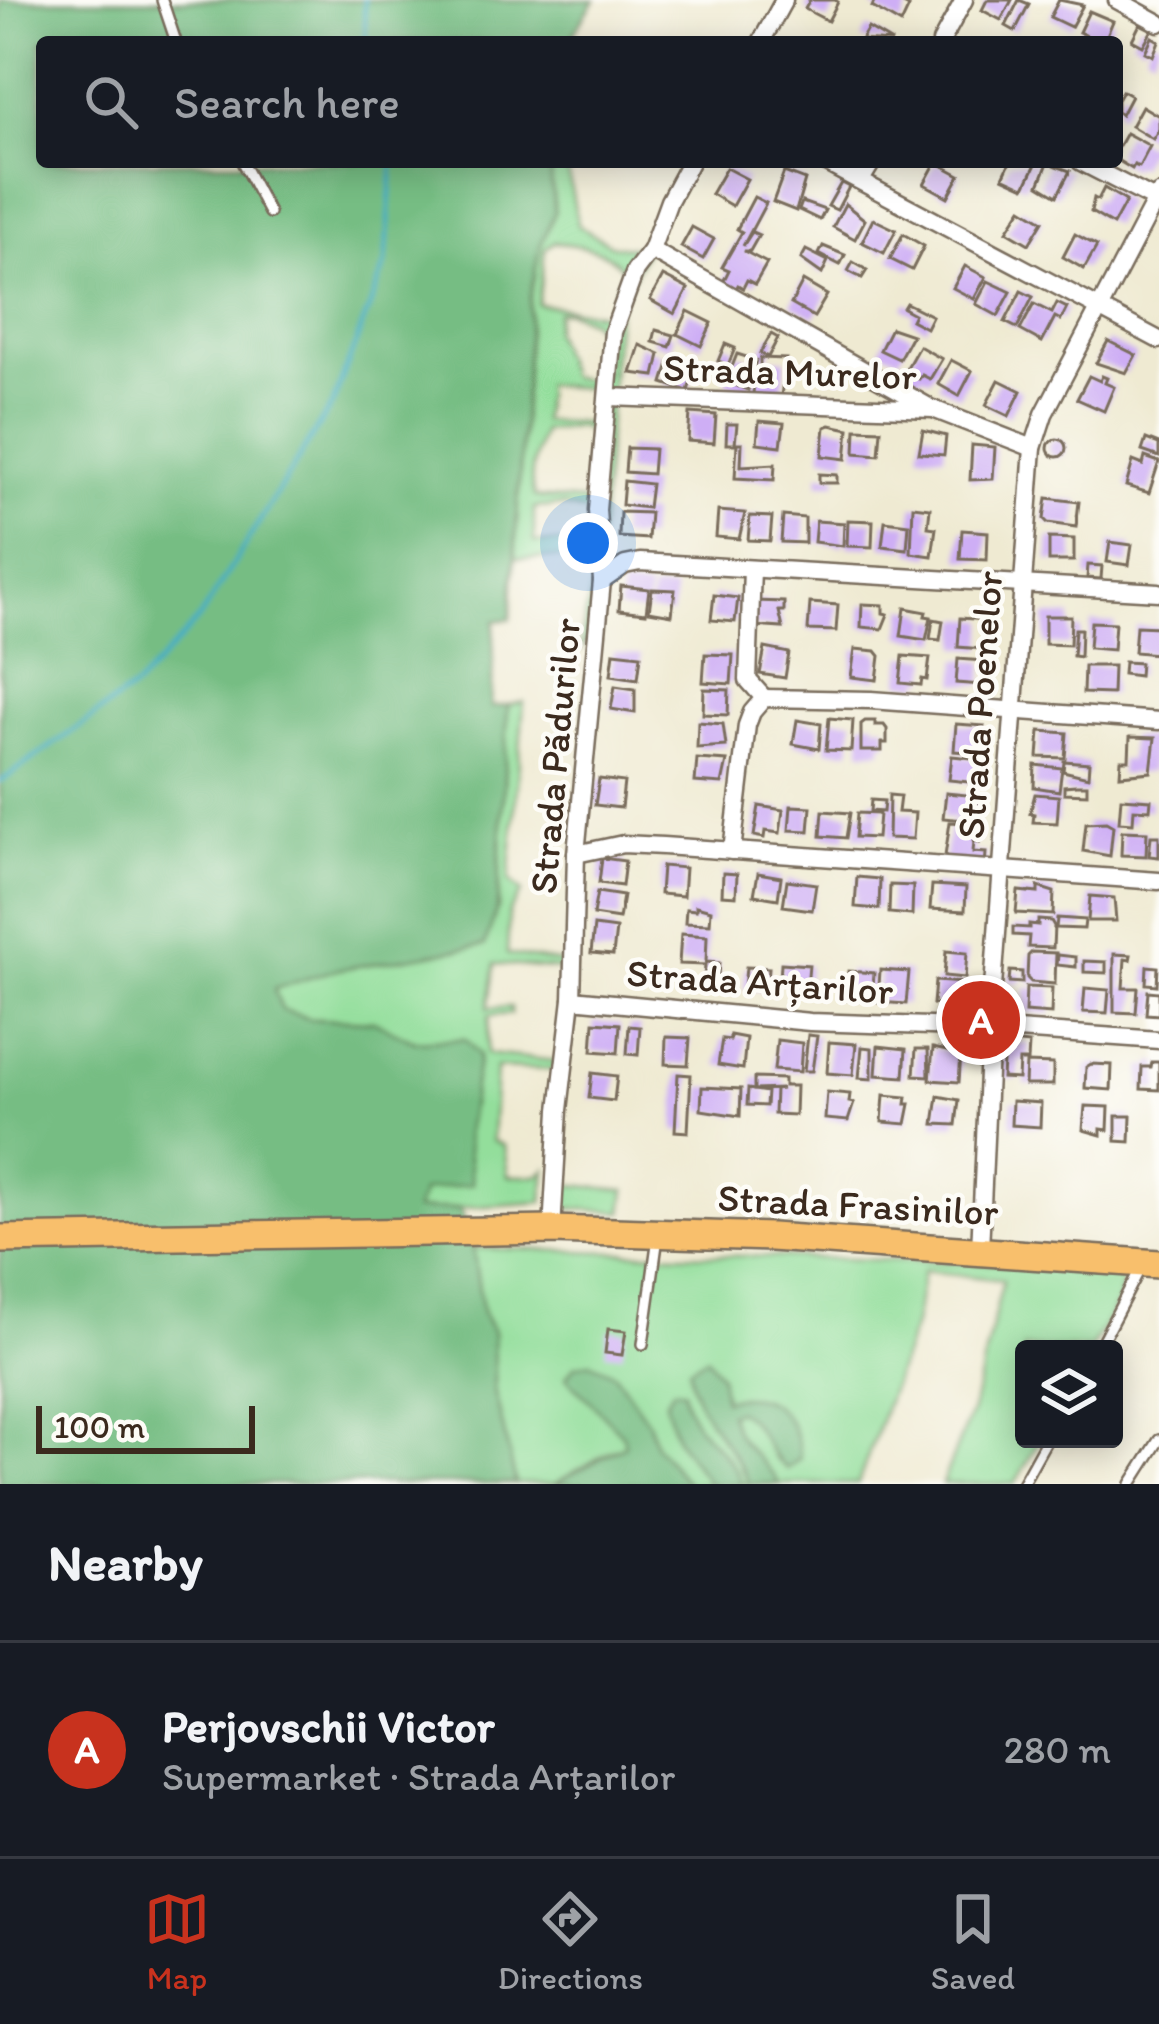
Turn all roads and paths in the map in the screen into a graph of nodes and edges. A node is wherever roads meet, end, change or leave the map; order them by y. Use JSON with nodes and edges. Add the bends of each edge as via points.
{"nodes":[{"id":1,"x":162,"y":0,"type":"edge"},
{"id":2,"x":784,"y":0,"type":"edge"},
{"id":3,"x":964,"y":0,"type":"edge"},
{"id":4,"x":1117,"y":0,"type":"edge"},
{"id":5,"x":1159,"y":23,"type":"edge"},
{"id":6,"x":174,"y":36,"type":"edge"},
{"id":7,"x":764,"y":36,"type":"edge"},
{"id":8,"x":944,"y":36,"type":"edge"},
{"id":9,"x":245,"y":168,"type":"edge"},
{"id":10,"x":687,"y":168,"type":"edge"},
{"id":11,"x":836,"y":168,"type":"edge"},
{"id":12,"x":868,"y":168,"type":"edge"},
{"id":13,"x":1093,"y":168,"type":"edge"},
{"id":14,"x":861,"y":180,"type":"junction"},
{"id":15,"x":1158,"y":199,"type":"edge"},
{"id":16,"x":269,"y":213,"type":"dead end"},
{"id":17,"x":651,"y":250,"type":"junction"},
{"id":18,"x":1098,"y":307,"type":"junction"},
{"id":19,"x":1159,"y":340,"type":"edge"},
{"id":20,"x":609,"y":397,"type":"junction"},
{"id":21,"x":933,"y":409,"type":"junction"},
{"id":22,"x":1033,"y":448,"type":"junction"},
{"id":23,"x":752,"y":568,"type":"junction"},
{"id":24,"x":602,"y":581,"type":"junction"},
{"id":25,"x":1020,"y":586,"type":"junction"},
{"id":26,"x":1159,"y":592,"type":"edge"},
{"id":27,"x":764,"y":698,"type":"junction"},
{"id":28,"x":1012,"y":709,"type":"junction"},
{"id":29,"x":1159,"y":721,"type":"edge"},
{"id":30,"x":732,"y":850,"type":"junction"},
{"id":31,"x":576,"y":854,"type":"junction"},
{"id":32,"x":1000,"y":871,"type":"junction"},
{"id":33,"x":1159,"y":881,"type":"edge"},
{"id":34,"x":572,"y":999,"type":"junction"},
{"id":35,"x":990,"y":1028,"type":"junction"},
{"id":36,"x":1159,"y":1040,"type":"edge"},
{"id":37,"x":552,"y":1230,"type":"junction"},
{"id":38,"x":658,"y":1233,"type":"junction"},
{"id":39,"x":0,"y":1239,"type":"edge"},
{"id":40,"x":980,"y":1250,"type":"junction"},
{"id":41,"x":1150,"y":1263,"type":"edge"},
{"id":42,"x":1103,"y":1340,"type":"edge"},
{"id":43,"x":643,"y":1344,"type":"dead end"},
{"id":44,"x":1159,"y":1440,"type":"edge"},
{"id":45,"x":1042,"y":1448,"type":"edge"},
{"id":46,"x":1022,"y":1484,"type":"edge"},
{"id":47,"x":1131,"y":1484,"type":"edge"}],
"edges":[{"from":1,"to":6,"type":"lane"},
{"from":2,"to":7,"type":"street"},
{"from":3,"to":8,"type":"street"},
{"from":4,"to":5,"type":"street"},
{"from":9,"to":16,"type":"lane"},
{"from":10,"to":17,"type":"street","name":"Strada Pădurilor"},
{"from":11,"to":14,"type":"street"},
{"from":12,"to":14,"type":"street"},
{"from":13,"to":15,"type":"street"},
{"from":14,"to":18,"type":"street"},
{"from":15,"to":18,"type":"street","name":"Strada Poenelor"},
{"from":17,"to":20,"type":"street","name":"Strada Pădurilor","via":[[613,332]]},
{"from":17,"to":21,"type":"street"},
{"from":18,"to":19,"type":"street"},
{"from":18,"to":22,"type":"street","name":"Strada Poenelor"},
{"from":20,"to":21,"type":"street","name":"Strada Murelor"},
{"from":20,"to":24,"type":"street","name":"Strada Pădurilor","via":[[597,510]]},
{"from":21,"to":22,"type":"street","name":"Strada Murelor"},
{"from":22,"to":25,"type":"street","name":"Strada Poenelor"},
{"from":23,"to":24,"type":"street","via":[[640,562]]},
{"from":23,"to":25,"type":"street"},
{"from":23,"to":27,"type":"street","via":[[748,680]]},
{"from":24,"to":31,"type":"street","name":"Strada Pădurilor"},
{"from":25,"to":26,"type":"street"},
{"from":25,"to":28,"type":"street","name":"Strada Poenelor"},
{"from":27,"to":28,"type":"street"},
{"from":27,"to":30,"type":"street","via":[[747,725]]},
{"from":28,"to":29,"type":"street"},
{"from":28,"to":32,"type":"street","name":"Strada Poenelor"},
{"from":30,"to":31,"type":"street","via":[[623,844]]},
{"from":30,"to":32,"type":"street"},
{"from":31,"to":34,"type":"street","name":"Strada Pădurilor"},
{"from":32,"to":33,"type":"street"},
{"from":32,"to":35,"type":"street","name":"Strada Poenelor"},
{"from":34,"to":35,"type":"street","name":"Strada Arțarilor","via":[[810,1022]]},
{"from":34,"to":37,"type":"street","name":"Strada Pădurilor"},
{"from":35,"to":36,"type":"street","name":"Strada Arțarilor"},
{"from":35,"to":40,"type":"street","name":"Strada Poenelor"},
{"from":37,"to":38,"type":"main road","name":"Strada Frasinilor"},
{"from":37,"to":39,"type":"main road","name":"Strada Frasinilor"},
{"from":38,"to":40,"type":"main road","name":"Strada Frasinilor"},
{"from":38,"to":43,"type":"lane"},
{"from":40,"to":41,"type":"main road","name":"Strada Frasinilor"},
{"from":41,"to":42,"type":"lane"},
{"from":44,"to":47,"type":"lane"},
{"from":45,"to":46,"type":"lane"}]}
